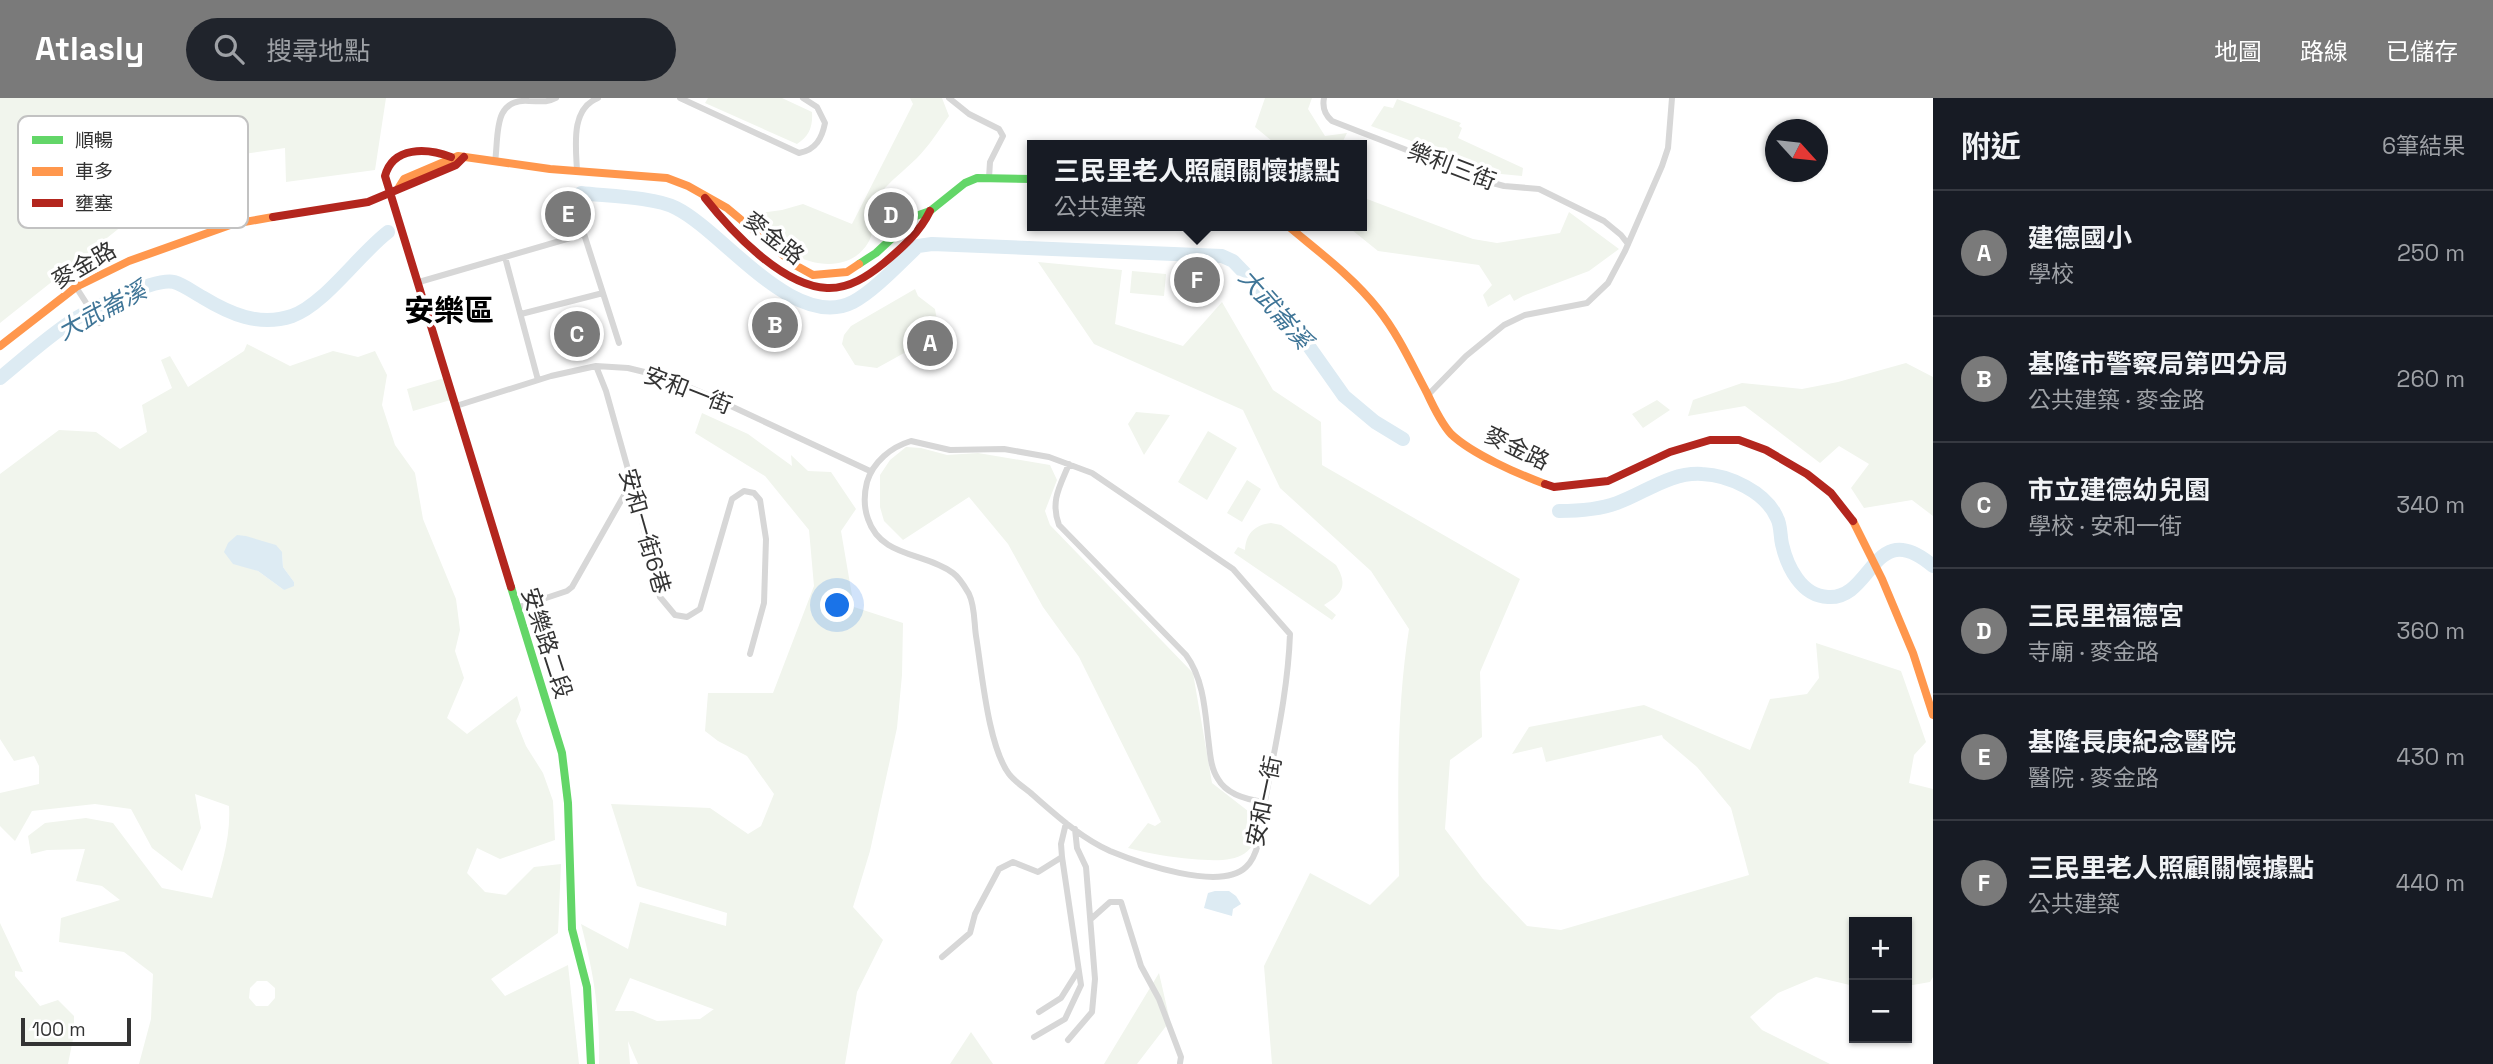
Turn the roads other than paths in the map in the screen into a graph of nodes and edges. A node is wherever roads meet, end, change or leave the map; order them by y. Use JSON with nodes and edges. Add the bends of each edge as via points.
{"nodes":[{"id":1,"x":556,"y":98,"type":"edge"},
{"id":2,"x":598,"y":98,"type":"edge"},
{"id":3,"x":680,"y":98,"type":"edge"},
{"id":4,"x":803,"y":98,"type":"edge"},
{"id":5,"x":949,"y":98,"type":"edge"},
{"id":6,"x":1324,"y":98,"type":"edge"},
{"id":7,"x":1672,"y":98,"type":"edge"},
{"id":8,"x":451,"y":157,"type":"junction"},
{"id":9,"x":464,"y":157,"type":"junction"},
{"id":10,"x":495,"y":162,"type":"junction"},
{"id":11,"x":577,"y":171,"type":"junction"},
{"id":12,"x":989,"y":178,"type":"junction"},
{"id":13,"x":1027,"y":178,"type":"edge"},
{"id":14,"x":399,"y":187,"type":"junction"},
{"id":15,"x":389,"y":192,"type":"junction"},
{"id":16,"x":702,"y":195,"type":"junction"},
{"id":17,"x":930,"y":211,"type":"junction"},
{"id":18,"x":248,"y":222,"type":"edge"},
{"id":19,"x":222,"y":228,"type":"edge"},
{"id":20,"x":1294,"y":231,"type":"edge"},
{"id":21,"x":762,"y":238,"type":"junction"},
{"id":22,"x":1628,"y":244,"type":"junction"},
{"id":23,"x":753,"y":249,"type":"junction"},
{"id":24,"x":505,"y":257,"type":"junction"},
{"id":25,"x":419,"y":282,"type":"junction"},
{"id":26,"x":76,"y":287,"type":"junction"},
{"id":27,"x":603,"y":293,"type":"junction"},
{"id":28,"x":522,"y":314,"type":"junction"},
{"id":29,"x":99,"y":323,"type":"dead end"},
{"id":30,"x":619,"y":343,"type":"dead end"},
{"id":31,"x":0,"y":346,"type":"edge"},
{"id":32,"x":596,"y":366,"type":"junction"},
{"id":33,"x":538,"y":380,"type":"junction"},
{"id":34,"x":1428,"y":396,"type":"junction"},
{"id":35,"x":456,"y":406,"type":"junction"},
{"id":36,"x":1069,"y":464,"type":"junction"},
{"id":37,"x":870,"y":471,"type":"junction"},
{"id":38,"x":631,"y":483,"type":"junction"},
{"id":39,"x":516,"y":608,"type":"junction"},
{"id":40,"x":750,"y":654,"type":"dead end"},
{"id":41,"x":1933,"y":715,"type":"edge"},
{"id":42,"x":1265,"y":802,"type":"junction"},
{"id":43,"x":1066,"y":823,"type":"junction"},
{"id":44,"x":1075,"y":829,"type":"junction"},
{"id":45,"x":1062,"y":858,"type":"junction"},
{"id":46,"x":1091,"y":919,"type":"junction"},
{"id":47,"x":942,"y":957,"type":"dead end"},
{"id":48,"x":1078,"y":971,"type":"junction"},
{"id":49,"x":1039,"y":1012,"type":"dead end"},
{"id":50,"x":1034,"y":1037,"type":"dead end"},
{"id":51,"x":1068,"y":1040,"type":"dead end"},
{"id":52,"x":1180,"y":1063,"type":"edge"},
{"id":53,"x":591,"y":1064,"type":"edge"}],
"edges":[{"from":1,"to":10,"type":"street","via":[[548,102],[518,100],[505,108]]},
{"from":2,"to":11,"type":"street","via":[[584,108],[578,123]]},
{"from":3,"to":4,"type":"street","via":[[799,153],[817,143],[825,123],[817,107]]},
{"from":5,"to":12,"type":"street","via":[[1003,136],[990,162]]},
{"from":6,"to":22,"type":"street","name":"樂利三街","via":[[1332,121],[1489,182],[1539,189],[1604,221]]},
{"from":7,"to":22,"type":"street","via":[[1668,148]]},
{"from":8,"to":9,"type":"street","name":"麥金路"},
{"from":8,"to":14,"type":"street","name":"麥金路","via":[[404,179]]},
{"from":8,"to":15,"type":"street","via":[[417,152],[395,156],[385,168]]},
{"from":9,"to":10,"type":"street","name":"麥金路"},
{"from":9,"to":14,"type":"street","name":"麥金路","via":[[456,165]]},
{"from":10,"to":11,"type":"street","name":"麥金路"},
{"from":11,"to":16,"type":"street","name":"麥金路","via":[[667,178]]},
{"from":12,"to":13,"type":"street","name":"麥金路"},
{"from":12,"to":17,"type":"street","name":"麥金路","via":[[965,183]]},
{"from":14,"to":15,"type":"street","name":"麥金路"},
{"from":15,"to":18,"type":"street","name":"麥金路","via":[[368,202]]},
{"from":15,"to":25,"type":"street","name":"安樂路二段"},
{"from":16,"to":21,"type":"street","name":"麥金路","via":[[727,208]]},
{"from":16,"to":23,"type":"street","name":"麥金路"},
{"from":17,"to":21,"type":"street","name":"麥金路","via":[[916,216],[848,272],[832,275],[813,275]]},
{"from":17,"to":23,"type":"street","name":"麥金路","via":[[924,226],[884,263],[861,280],[835,289],[803,285]]},
{"from":19,"to":26,"type":"street","name":"麥金路","via":[[130,261]]},
{"from":20,"to":34,"type":"street","name":"麥金路","via":[[1379,310]]},
{"from":21,"to":23,"type":"street"},
{"from":22,"to":34,"type":"street","via":[[1608,283],[1587,303],[1525,315],[1504,325]]},
{"from":24,"to":25,"type":"street"},
{"from":24,"to":27,"type":"street","via":[[584,234]]},
{"from":24,"to":28,"type":"street"},
{"from":25,"to":35,"type":"street","name":"安樂路二段"},
{"from":26,"to":29,"type":"street"},
{"from":26,"to":31,"type":"street","name":"麥金路"},
{"from":27,"to":28,"type":"street"},
{"from":27,"to":30,"type":"street"},
{"from":28,"to":33,"type":"street"},
{"from":32,"to":33,"type":"street","name":"安和一街"},
{"from":32,"to":37,"type":"street","name":"安和一街","via":[[665,377]]},
{"from":32,"to":38,"type":"street","name":"安和一街6巷"},
{"from":33,"to":35,"type":"street","name":"安和一街"},
{"from":34,"to":41,"type":"street","name":"麥金路","via":[[1451,433],[1469,447],[1520,475],[1554,487],[1608,481],[1670,452],[1710,440],[1739,440],[1786,462],[1831,493],[1856,526],[1913,653]]},
{"from":35,"to":39,"type":"street","name":"安樂路二段"},
{"from":36,"to":37,"type":"street","name":"安和一街","via":[[1004,449],[950,450],[911,441],[890,451]]},
{"from":36,"to":42,"type":"street","via":[[1056,498],[1059,525],[1195,667],[1218,780],[1236,794]]},
{"from":36,"to":42,"type":"street","name":"安和一街","via":[[1122,491],[1233,569],[1290,634],[1289,665]]},
{"from":37,"to":43,"type":"street","name":"安和一街","via":[[865,511],[872,530],[886,545],[941,566],[963,584],[971,598],[998,754],[1010,776]]},
{"from":38,"to":39,"type":"street","via":[[572,587]]},
{"from":38,"to":40,"type":"street","name":"安和一街6巷","via":[[660,597],[674,615],[687,617],[700,609],[732,499],[744,491],[760,500],[766,539],[764,603]]},
{"from":39,"to":53,"type":"street","name":"安樂路二段","via":[[565,767],[572,929],[587,987]]},
{"from":42,"to":44,"type":"street","name":"安和一街","via":[[1252,859],[1242,870],[1223,877],[1163,869],[1109,850]]},
{"from":43,"to":44,"type":"street","name":"安和一街"},
{"from":43,"to":45,"type":"street"},
{"from":44,"to":46,"type":"street","via":[[1086,867]]},
{"from":45,"to":47,"type":"street","via":[[1038,872],[1013,862],[999,869],[970,933]]},
{"from":45,"to":48,"type":"street"},
{"from":46,"to":51,"type":"street","via":[[1092,1012]]},
{"from":46,"to":52,"type":"street","via":[[1110,902],[1121,902],[1141,967],[1160,999]]},
{"from":48,"to":49,"type":"street","via":[[1061,998]]},
{"from":48,"to":50,"type":"street","via":[[1081,985],[1065,1019]]}]}
